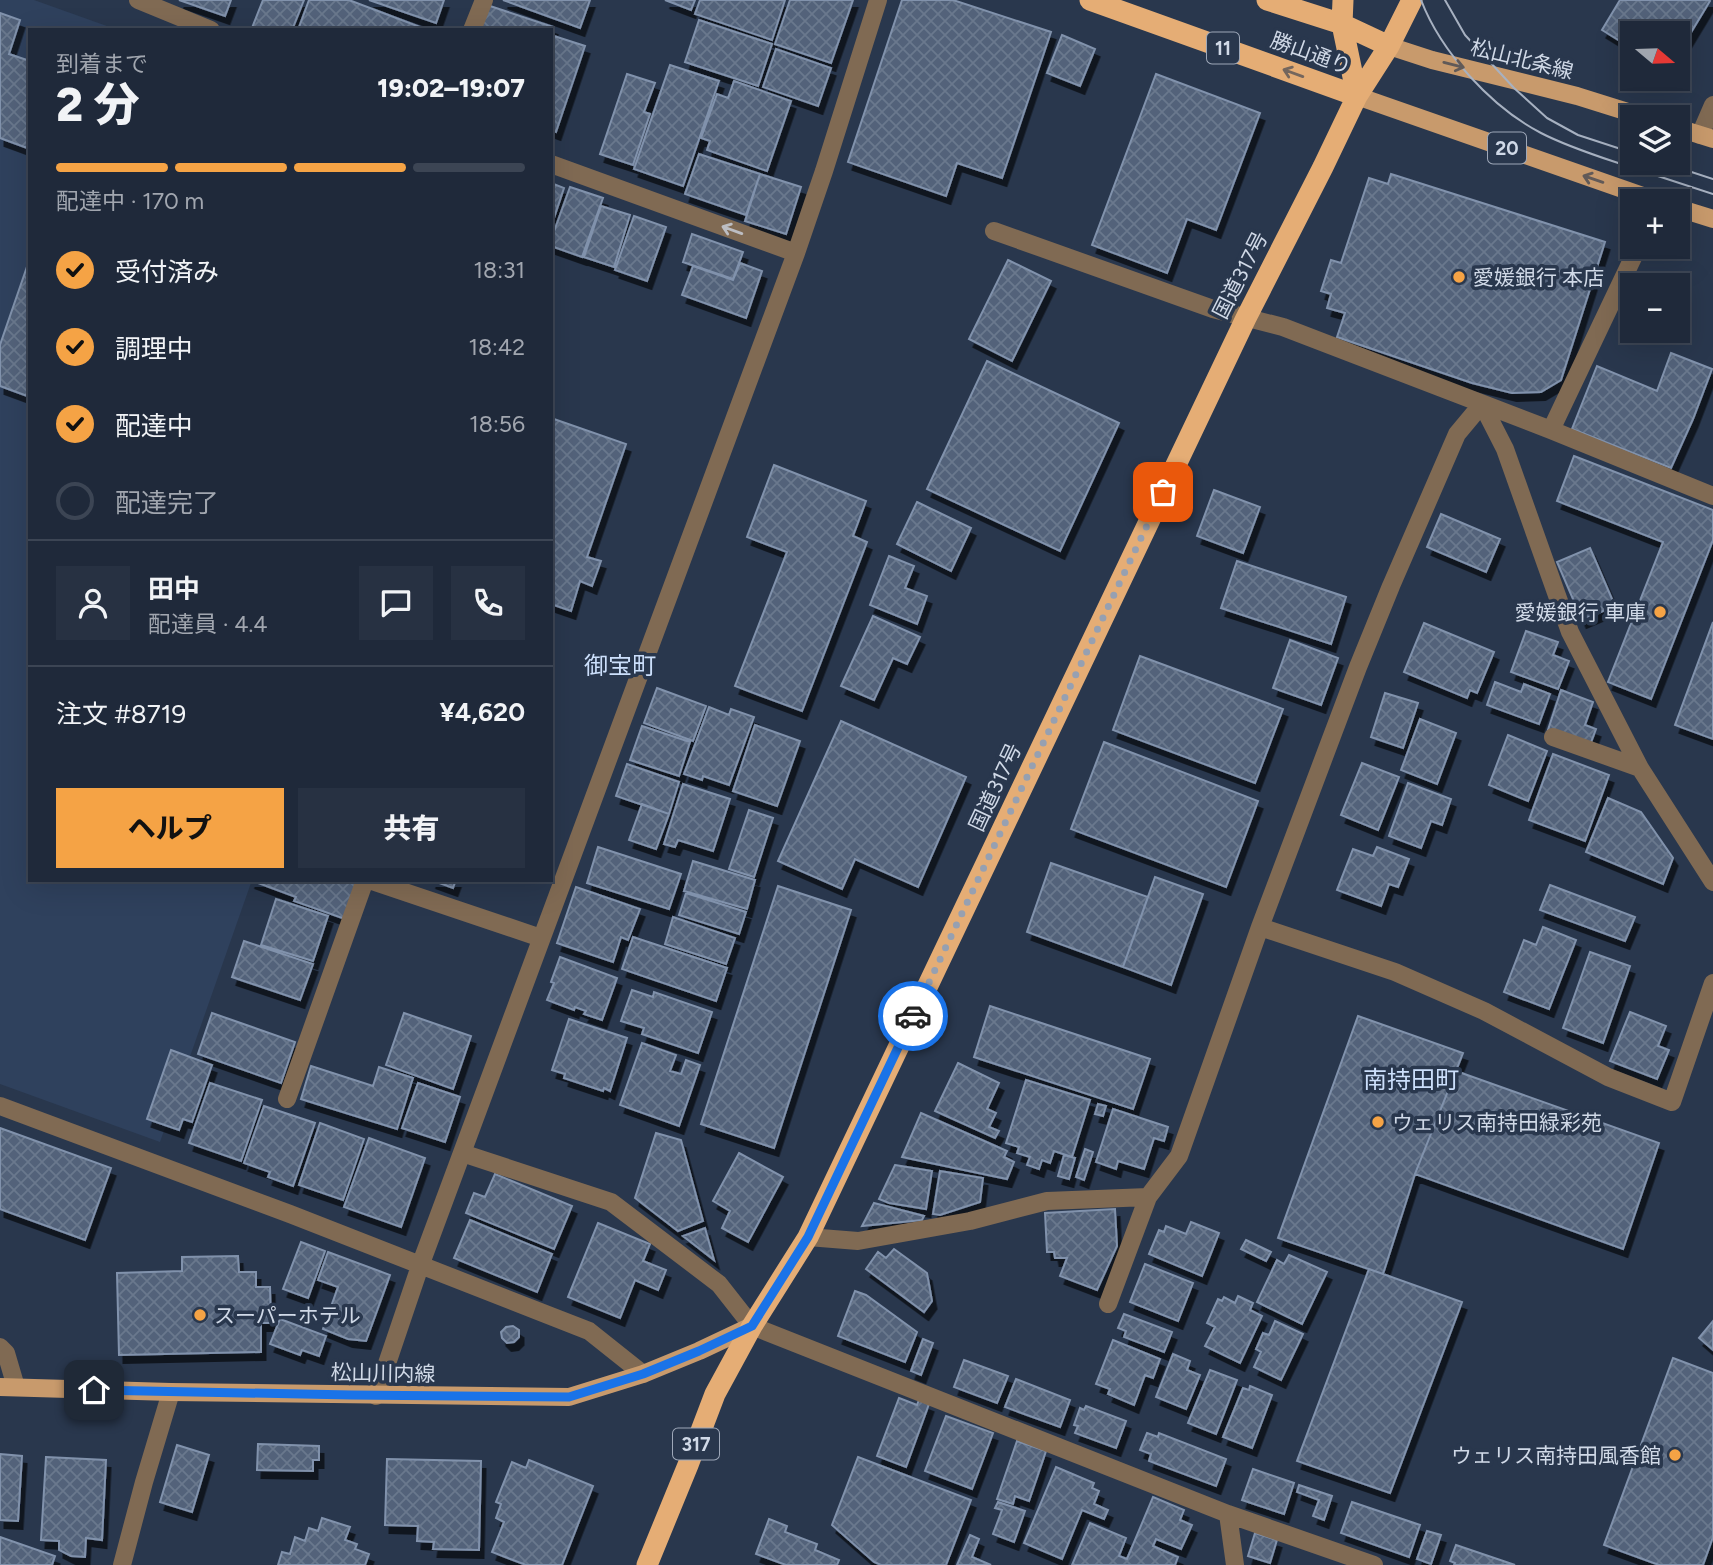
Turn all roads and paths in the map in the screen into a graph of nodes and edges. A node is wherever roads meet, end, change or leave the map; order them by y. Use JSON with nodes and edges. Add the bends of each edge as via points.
{"nodes":[{"id":1,"x":138,"y":0,"type":"edge"},
{"id":2,"x":484,"y":0,"type":"edge"},
{"id":3,"x":878,"y":0,"type":"edge"},
{"id":4,"x":1090,"y":0,"type":"edge"},
{"id":5,"x":1267,"y":0,"type":"edge"},
{"id":6,"x":1343,"y":0,"type":"edge"},
{"id":7,"x":1412,"y":0,"type":"edge"},
{"id":8,"x":1342,"y":24,"type":"junction"},
{"id":9,"x":206,"y":28,"type":"edge"},
{"id":10,"x":473,"y":28,"type":"edge"},
{"id":11,"x":1389,"y":46,"type":"junction"},
{"id":12,"x":1357,"y":96,"type":"junction"},
{"id":13,"x":1713,"y":105,"type":"edge"},
{"id":14,"x":1620,"y":109,"type":"edge"},
{"id":15,"x":1690,"y":132,"type":"edge"},
{"id":16,"x":1707,"y":137,"type":"edge"},
{"id":17,"x":553,"y":165,"type":"edge"},
{"id":18,"x":1623,"y":189,"type":"edge"},
{"id":19,"x":1690,"y":212,"type":"edge"},
{"id":20,"x":1713,"y":219,"type":"edge"},
{"id":21,"x":994,"y":231,"type":"dead end"},
{"id":22,"x":796,"y":253,"type":"junction"},
{"id":23,"x":1632,"y":259,"type":"edge"},
{"id":24,"x":1246,"y":318,"type":"junction"},
{"id":25,"x":1482,"y":404,"type":"junction"},
{"id":26,"x":1551,"y":430,"type":"junction"},
{"id":27,"x":1713,"y":496,"type":"edge"},
{"id":28,"x":1553,"y":737,"type":"dead end"},
{"id":29,"x":1640,"y":768,"type":"junction"},
{"id":30,"x":366,"y":882,"type":"edge"},
{"id":31,"x":373,"y":882,"type":"edge"},
{"id":32,"x":1713,"y":882,"type":"edge"},
{"id":33,"x":1260,"y":927,"type":"junction"},
{"id":34,"x":541,"y":938,"type":"junction"},
{"id":35,"x":1713,"y":983,"type":"edge"},
{"id":36,"x":287,"y":1099,"type":"dead end"},
{"id":37,"x":0,"y":1106,"type":"edge"},
{"id":38,"x":462,"y":1153,"type":"junction"},
{"id":39,"x":1148,"y":1197,"type":"junction"},
{"id":40,"x":808,"y":1237,"type":"junction"},
{"id":41,"x":420,"y":1266,"type":"junction"},
{"id":42,"x":1108,"y":1304,"type":"dead end"},
{"id":43,"x":752,"y":1326,"type":"junction"},
{"id":44,"x":0,"y":1347,"type":"edge"},
{"id":45,"x":643,"y":1374,"type":"junction"},
{"id":46,"x":8,"y":1387,"type":"edge"},
{"id":47,"x":171,"y":1392,"type":"junction"},
{"id":48,"x":376,"y":1396,"type":"junction"},
{"id":49,"x":1228,"y":1514,"type":"junction"},
{"id":50,"x":122,"y":1565,"type":"edge"},
{"id":51,"x":646,"y":1565,"type":"edge"},
{"id":52,"x":1236,"y":1565,"type":"edge"},
{"id":53,"x":1374,"y":1565,"type":"edge"}],
"edges":[{"from":1,"to":9,"type":"street"},
{"from":2,"to":10,"type":"street"},
{"from":3,"to":22,"type":"street"},
{"from":12,"to":4,"type":"highway","name":"勝山通り","number":"11","one_way":true},
{"from":5,"to":8,"type":"highway","name":"勝山通り"},
{"from":6,"to":8,"type":"highway"},
{"from":7,"to":11,"type":"highway","name":"国道317号"},
{"from":8,"to":11,"type":"highway","name":"勝山通り"},
{"from":8,"to":12,"type":"highway"},
{"from":11,"to":12,"type":"highway","name":"国道317号"},
{"from":11,"to":14,"type":"main road","name":"松山北条線","one_way":true},
{"from":18,"to":12,"type":"main road","number":"20","one_way":true},
{"from":12,"to":24,"type":"highway","name":"国道317号","number":"317"},
{"from":13,"to":16,"type":"street"},
{"from":15,"to":16,"type":"main road"},
{"from":22,"to":17,"type":"street","one_way":true},
{"from":19,"to":20,"type":"main road"},
{"from":21,"to":24,"type":"street"},
{"from":22,"to":34,"type":"street"},
{"from":23,"to":26,"type":"street"},
{"from":24,"to":25,"type":"street","via":[[1283,327]]},
{"from":24,"to":40,"type":"highway","name":"国道317号","number":"317"},
{"from":25,"to":26,"type":"street"},
{"from":25,"to":29,"type":"street","via":[[1505,449],[1570,632]]},
{"from":25,"to":33,"type":"street","via":[[1457,434],[1402,561]]},
{"from":26,"to":27,"type":"street"},
{"from":28,"to":29,"type":"street"},
{"from":29,"to":32,"type":"street"},
{"from":30,"to":36,"type":"street"},
{"from":31,"to":34,"type":"street"},
{"from":33,"to":35,"type":"street","via":[[1395,972],[1485,1011],[1608,1077],[1672,1101]]},
{"from":33,"to":39,"type":"street","via":[[1179,1156]]},
{"from":34,"to":38,"type":"street"},
{"from":37,"to":41,"type":"street"},
{"from":38,"to":41,"type":"street"},
{"from":38,"to":43,"type":"street","via":[[611,1202],[719,1284]]},
{"from":39,"to":40,"type":"street","via":[[1046,1201],[970,1221],[858,1241]]},
{"from":39,"to":42,"type":"street"},
{"from":40,"to":43,"type":"highway","name":"国道317号","number":"317"},
{"from":41,"to":45,"type":"street","via":[[589,1331]]},
{"from":41,"to":48,"type":"street"},
{"from":43,"to":45,"type":"main road","name":"松山川内線"},
{"from":43,"to":49,"type":"street"},
{"from":43,"to":51,"type":"highway","name":"国道317号","number":"317","via":[[715,1394]]},
{"from":44,"to":46,"type":"street","via":[[6,1353]]},
{"from":45,"to":48,"type":"main road","name":"松山川内線","via":[[569,1397]]},
{"from":46,"to":47,"type":"main road","name":"松山川内線"},
{"from":47,"to":48,"type":"main road","name":"松山川内線"},
{"from":47,"to":50,"type":"street"},
{"from":49,"to":52,"type":"street"},
{"from":49,"to":53,"type":"street"}]}
